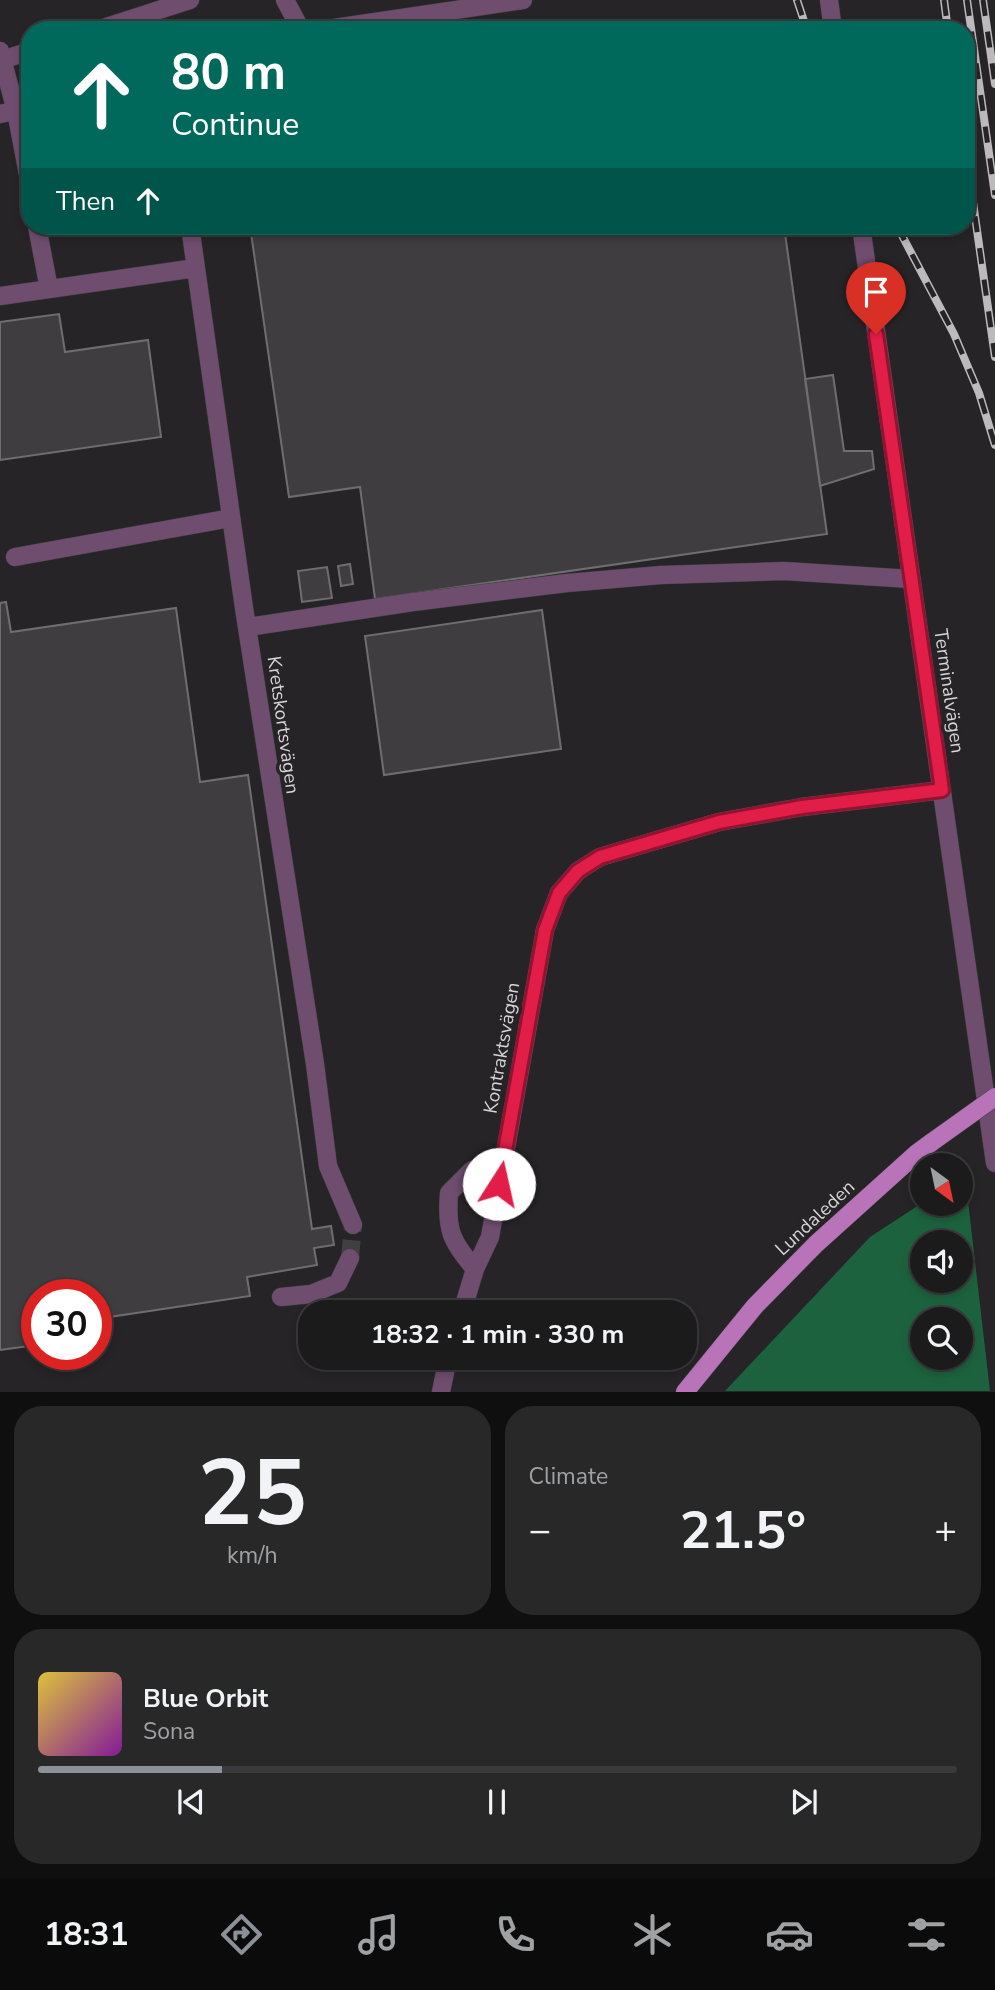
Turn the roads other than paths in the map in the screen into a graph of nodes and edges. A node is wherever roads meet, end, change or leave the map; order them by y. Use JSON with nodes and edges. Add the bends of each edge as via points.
{"nodes":[{"id":1,"x":190,"y":0,"type":"edge"},
{"id":2,"x":285,"y":0,"type":"edge"},
{"id":3,"x":523,"y":0,"type":"edge"},
{"id":4,"x":829,"y":0,"type":"edge"},
{"id":5,"x":124,"y":21,"type":"edge"},
{"id":6,"x":296,"y":21,"type":"edge"},
{"id":7,"x":382,"y":21,"type":"edge"},
{"id":8,"x":832,"y":21,"type":"edge"},
{"id":9,"x":21,"y":52,"type":"edge"},
{"id":10,"x":1,"y":55,"type":"edge"},
{"id":11,"x":15,"y":111,"type":"edge"},
{"id":12,"x":21,"y":141,"type":"edge"},
{"id":13,"x":39,"y":235,"type":"edge"},
{"id":14,"x":191,"y":235,"type":"edge"},
{"id":15,"x":862,"y":235,"type":"edge"},
{"id":16,"x":196,"y":268,"type":"junction"},
{"id":17,"x":49,"y":289,"type":"junction"},
{"id":18,"x":0,"y":296,"type":"edge"},
{"id":19,"x":231,"y":518,"type":"junction"},
{"id":20,"x":15,"y":556,"type":"dead end"},
{"id":21,"x":911,"y":579,"type":"junction"},
{"id":22,"x":247,"y":627,"type":"junction"},
{"id":23,"x":942,"y":790,"type":"junction"},
{"id":24,"x":995,"y":1097,"type":"edge"},
{"id":25,"x":995,"y":1163,"type":"edge"},
{"id":26,"x":499,"y":1184,"type":"junction"},
{"id":27,"x":353,"y":1225,"type":"tunnel mouth"},
{"id":28,"x":350,"y":1258,"type":"tunnel mouth"},
{"id":29,"x":475,"y":1269,"type":"junction"},
{"id":30,"x":281,"y":1297,"type":"dead end"},
{"id":31,"x":466,"y":1300,"type":"edge"},
{"id":32,"x":446,"y":1370,"type":"edge"},
{"id":33,"x":442,"y":1391,"type":"edge"},
{"id":34,"x":685,"y":1391,"type":"edge"}],
"edges":[{"from":1,"to":5,"type":"street"},
{"from":2,"to":6,"type":"street"},
{"from":3,"to":7,"type":"street"},
{"from":4,"to":8,"type":"street"},
{"from":9,"to":10,"type":"street"},
{"from":10,"to":11,"type":"street"},
{"from":11,"to":12,"type":"street"},
{"from":13,"to":17,"type":"street"},
{"from":14,"to":16,"type":"street","name":"Kretskortsvägen"},
{"from":15,"to":21,"type":"street","name":"Terminalvägen"},
{"from":16,"to":17,"type":"street"},
{"from":16,"to":19,"type":"street","name":"Kretskortsvägen"},
{"from":17,"to":18,"type":"street"},
{"from":19,"to":20,"type":"street"},
{"from":19,"to":22,"type":"street","name":"Kretskortsvägen"},
{"from":21,"to":22,"type":"street","via":[[784,571],[661,575],[477,594]]},
{"from":21,"to":23,"type":"street","name":"Terminalvägen"},
{"from":22,"to":27,"type":"street","name":"Kretskortsvägen","via":[[328,1166]]},
{"from":23,"to":25,"type":"street","name":"Terminalvägen"},
{"from":23,"to":26,"type":"street","name":"Kontraktsvägen","via":[[719,822],[600,857],[578,871],[559,893],[545,930]]},
{"from":24,"to":34,"type":"main road","name":"Lundaleden","bridge":true,"via":[[917,1153],[816,1244],[755,1306]]},
{"from":26,"to":29,"type":"street","name":"Kontraktsvägen","via":[[490,1237]]},
{"from":26,"to":29,"type":"street","via":[[487,1167],[472,1170],[449,1193],[447,1222],[457,1246]]},
{"from":28,"to":30,"type":"street","via":[[338,1283],[311,1294]]},
{"from":29,"to":31,"type":"street","name":"Kontraktsvägen"},
{"from":32,"to":33,"type":"street"}]}
